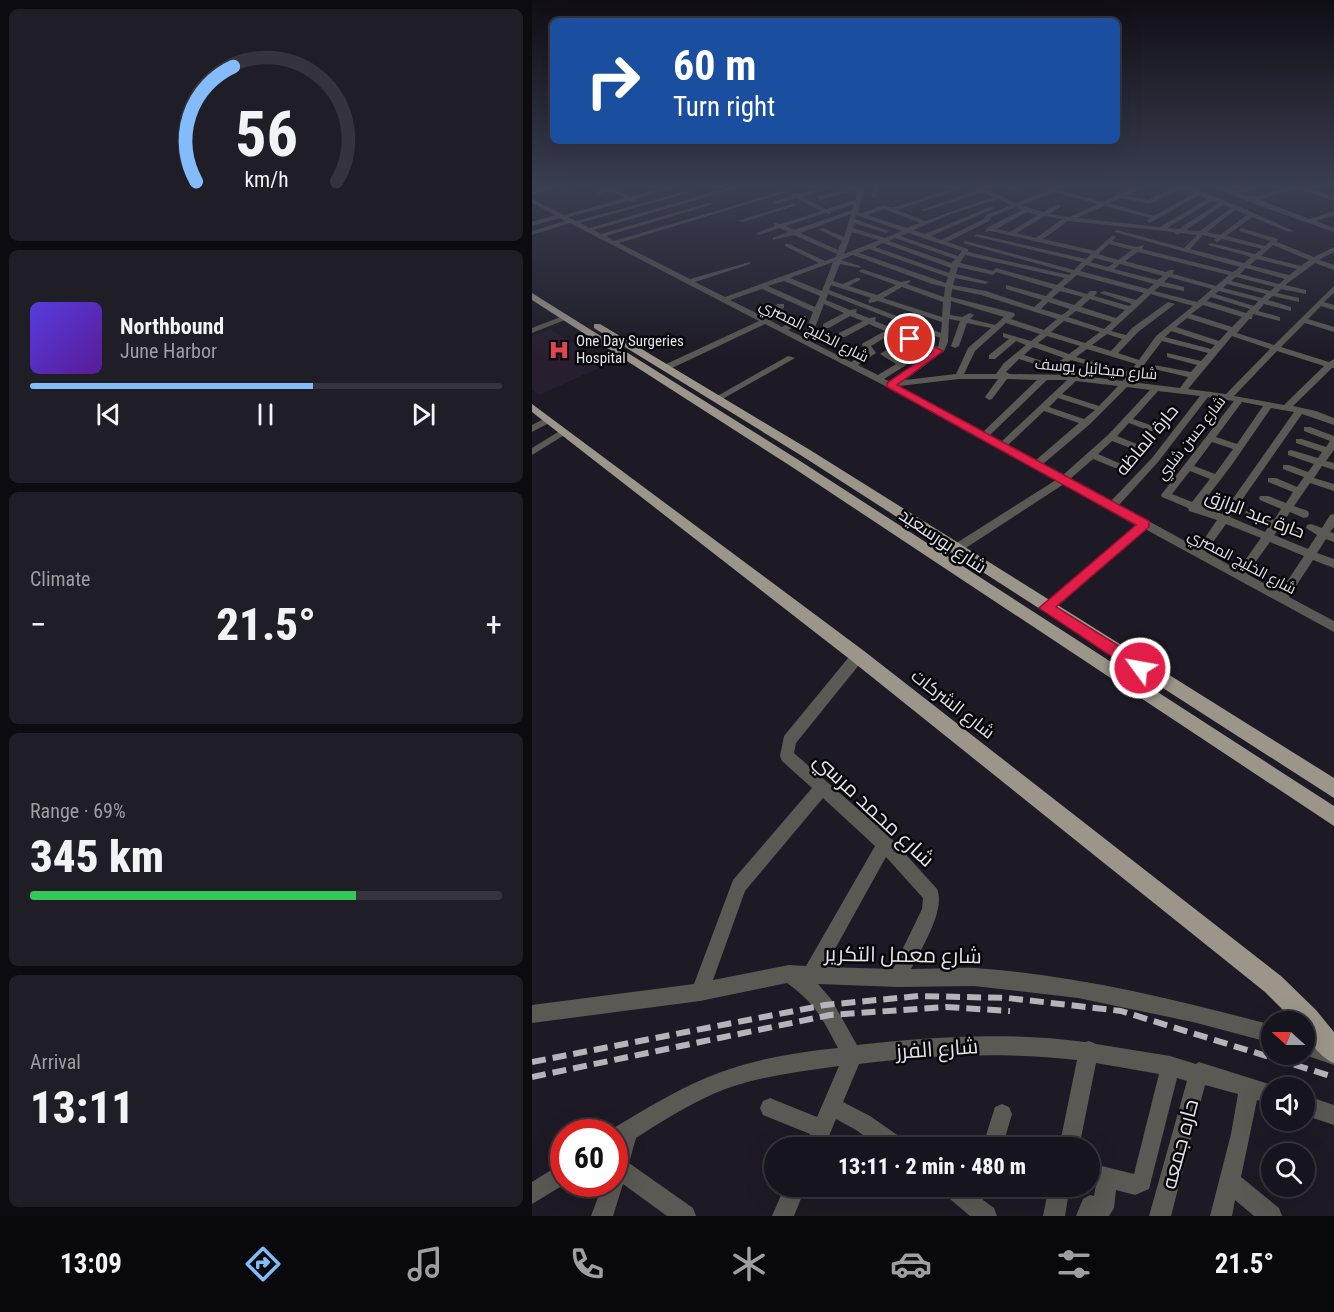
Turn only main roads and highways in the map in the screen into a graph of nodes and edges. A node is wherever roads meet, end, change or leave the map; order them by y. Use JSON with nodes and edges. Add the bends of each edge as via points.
{"nodes":[{"id":1,"x":532,"y":285,"type":"edge"},
{"id":2,"x":532,"y":296,"type":"edge"},
{"id":3,"x":532,"y":407,"type":"edge"},
{"id":4,"x":1333,"y":789,"type":"edge"},
{"id":5,"x":1333,"y":817,"type":"edge"},
{"id":6,"x":1333,"y":1051,"type":"edge"}],
"edges":[{"from":1,"to":4,"type":"main road","name":"شارع بورسعيد"},
{"from":2,"to":5,"type":"main road","name":"شارع بورسعيد","via":[[793,462]]},
{"from":3,"to":6,"type":"main road","name":"شارع الشركات","via":[[858,656],[1273,984],[1308,1018]]}]}
